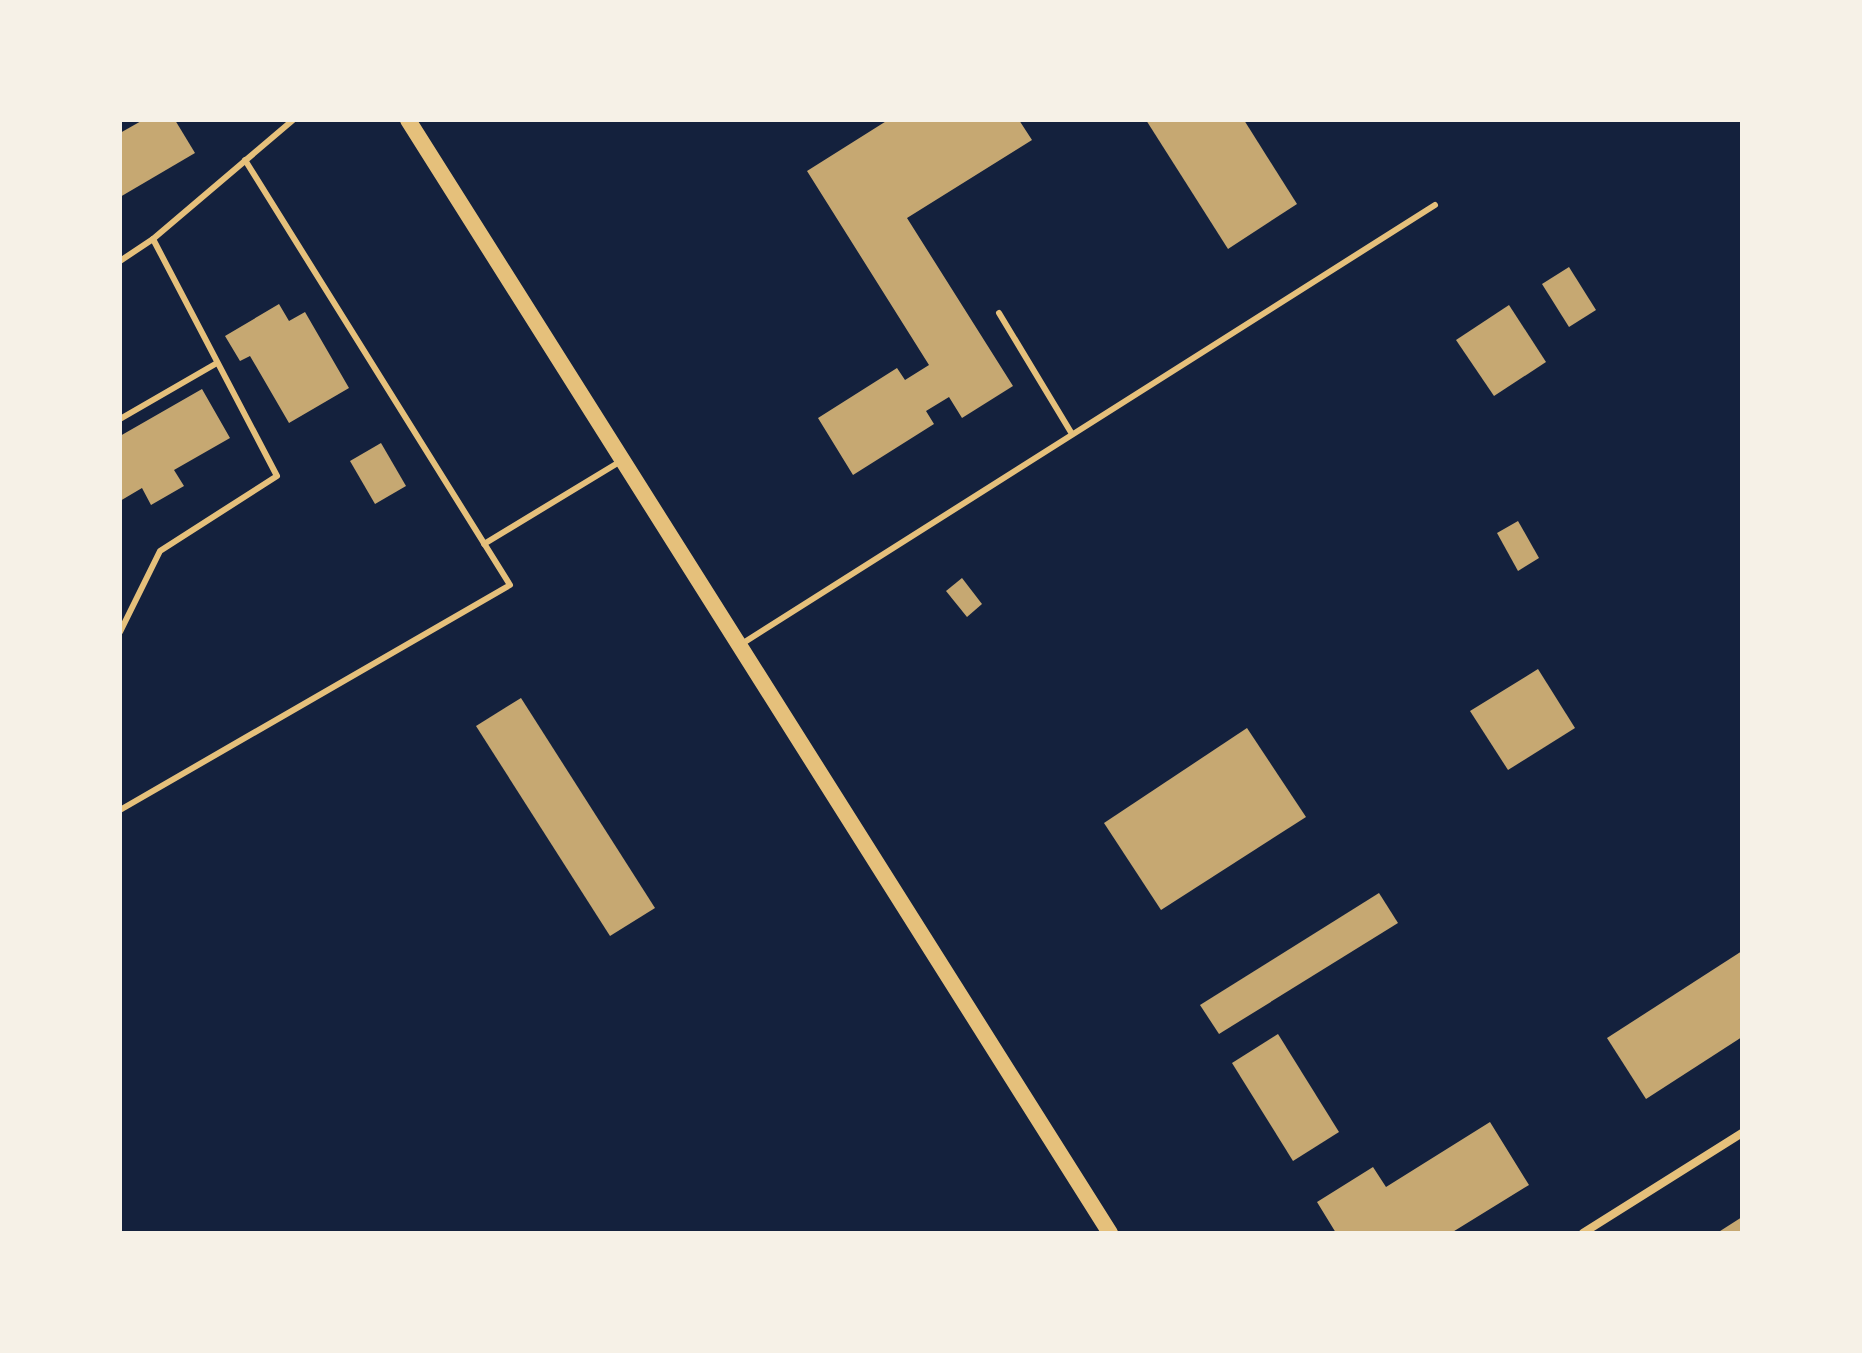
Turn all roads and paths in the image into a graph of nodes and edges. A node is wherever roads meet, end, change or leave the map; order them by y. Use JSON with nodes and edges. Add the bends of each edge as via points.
{"nodes":[{"id":1,"x":293,"y":120,"type":"edge"},
{"id":2,"x":408,"y":120,"type":"edge"},
{"id":3,"x":245,"y":160,"type":"junction"},
{"id":4,"x":1435,"y":205,"type":"dead end"},
{"id":5,"x":153,"y":239,"type":"junction"},
{"id":6,"x":120,"y":261,"type":"edge"},
{"id":7,"x":999,"y":313,"type":"dead end"},
{"id":8,"x":217,"y":363,"type":"junction"},
{"id":9,"x":120,"y":419,"type":"edge"},
{"id":10,"x":1072,"y":434,"type":"junction"},
{"id":11,"x":623,"y":460,"type":"junction"},
{"id":12,"x":484,"y":544,"type":"junction"},
{"id":13,"x":120,"y":632,"type":"edge"},
{"id":14,"x":740,"y":645,"type":"junction"},
{"id":15,"x":120,"y":810,"type":"edge"},
{"id":16,"x":1742,"y":1133,"type":"edge"},
{"id":17,"x":1110,"y":1233,"type":"edge"},
{"id":18,"x":1583,"y":1233,"type":"edge"}],
"edges":[{"from":1,"to":3,"type":"lane"},
{"from":2,"to":11,"type":"main road"},
{"from":3,"to":5,"type":"lane"},
{"from":3,"to":12,"type":"lane"},
{"from":4,"to":10,"type":"lane"},
{"from":5,"to":6,"type":"lane"},
{"from":5,"to":8,"type":"lane"},
{"from":7,"to":10,"type":"lane"},
{"from":8,"to":9,"type":"lane"},
{"from":8,"to":13,"type":"lane","via":[[277,476],[160,551]]},
{"from":10,"to":14,"type":"lane"},
{"from":11,"to":12,"type":"lane"},
{"from":11,"to":14,"type":"main road"},
{"from":12,"to":15,"type":"lane","via":[[510,585]]},
{"from":14,"to":17,"type":"main road"},
{"from":16,"to":18,"type":"street"}]}
